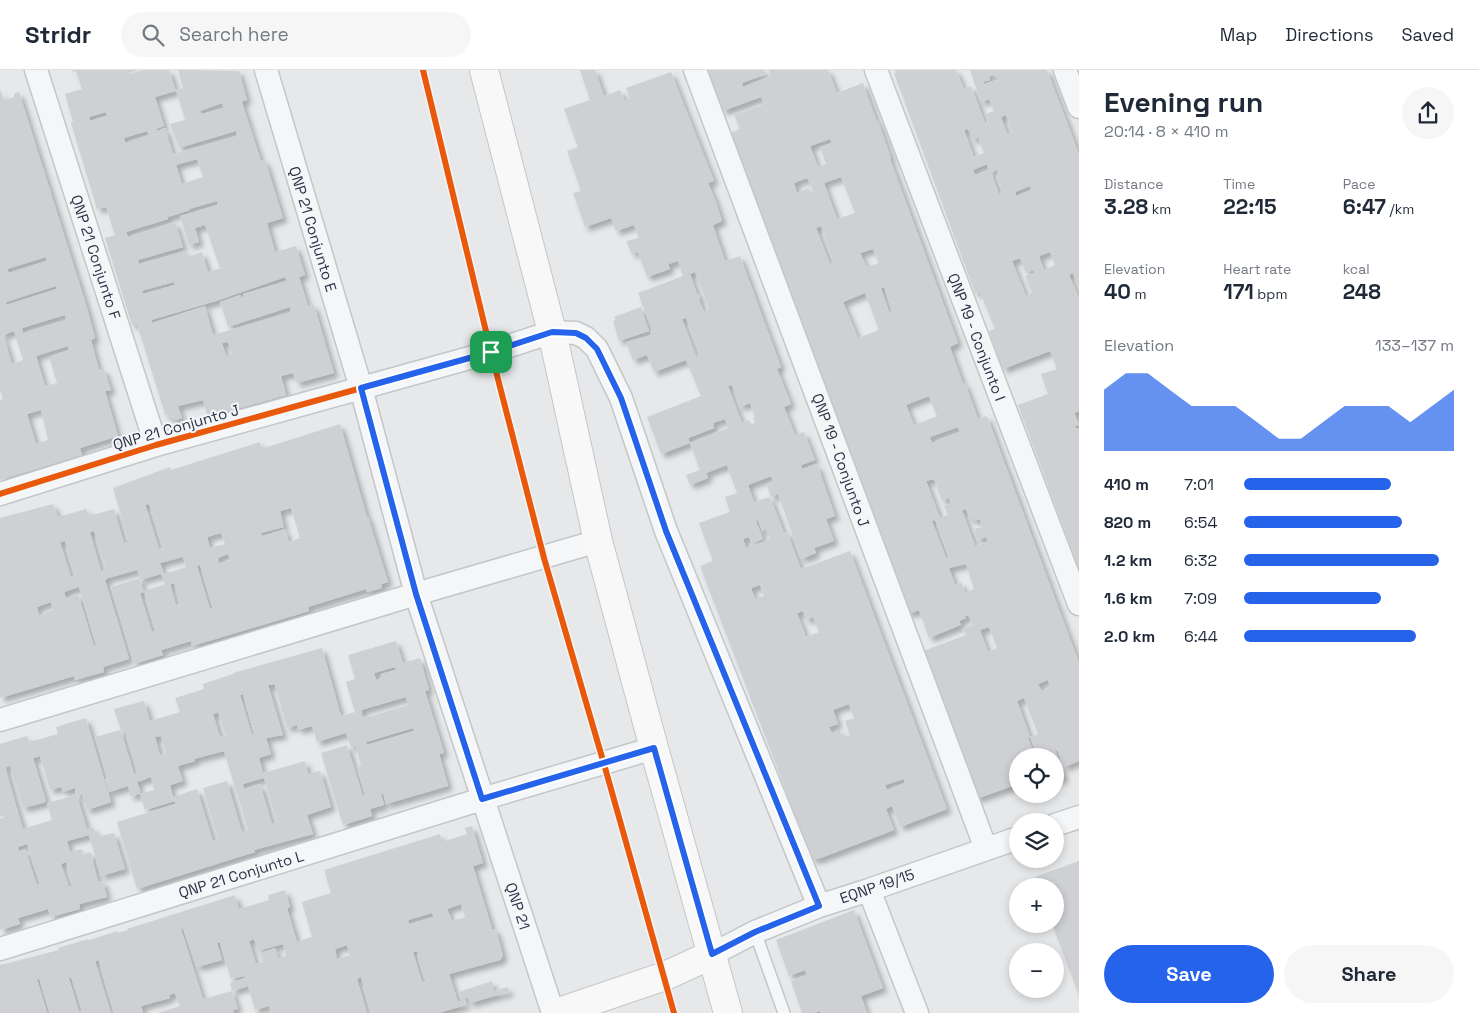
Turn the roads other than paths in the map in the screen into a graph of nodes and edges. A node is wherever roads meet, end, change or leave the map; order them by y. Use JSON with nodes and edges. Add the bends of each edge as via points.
{"nodes":[{"id":1,"x":36,"y":70,"type":"edge"},
{"id":2,"x":266,"y":70,"type":"edge"},
{"id":3,"x":484,"y":70,"type":"edge"},
{"id":4,"x":695,"y":70,"type":"edge"},
{"id":5,"x":876,"y":70,"type":"edge"},
{"id":6,"x":1065,"y":70,"type":"edge"},
{"id":7,"x":1079,"y":107,"type":"edge"},
{"id":8,"x":552,"y":332,"type":"junction"},
{"id":9,"x":361,"y":388,"type":"junction"},
{"id":10,"x":156,"y":445,"type":"junction"},
{"id":11,"x":0,"y":494,"type":"edge"},
{"id":12,"x":598,"y":541,"type":"junction"},
{"id":13,"x":416,"y":594,"type":"junction"},
{"id":14,"x":1079,"y":604,"type":"edge"},
{"id":15,"x":0,"y":720,"type":"edge"},
{"id":16,"x":654,"y":748,"type":"junction"},
{"id":17,"x":482,"y":799,"type":"junction"},
{"id":18,"x":1079,"y":817,"type":"edge"},
{"id":19,"x":1064,"y":822,"type":"edge"},
{"id":20,"x":1009,"y":841,"type":"edge"},
{"id":21,"x":986,"y":849,"type":"junction"},
{"id":22,"x":869,"y":890,"type":"junction"},
{"id":23,"x":819,"y":906,"type":"junction"},
{"id":24,"x":755,"y":932,"type":"junction"},
{"id":25,"x":0,"y":949,"type":"edge"},
{"id":26,"x":712,"y":954,"type":"junction"},
{"id":27,"x":554,"y":1013,"type":"edge"},
{"id":28,"x":728,"y":1013,"type":"edge"},
{"id":29,"x":784,"y":1013,"type":"edge"},
{"id":30,"x":917,"y":1013,"type":"edge"}],
"edges":[{"from":1,"to":10,"type":"street","name":"QNP 21 Conjunto F"},
{"from":2,"to":9,"type":"street","name":"QNP 21 Conjunto E"},
{"from":3,"to":8,"type":"street"},
{"from":4,"to":21,"type":"street","name":"QNP 19 - Conjunto J"},
{"from":5,"to":14,"type":"street","name":"QNP 19 - Conjunto I"},
{"from":6,"to":7,"type":"street"},
{"from":8,"to":9,"type":"street"},
{"from":8,"to":12,"type":"street"},
{"from":8,"to":23,"type":"street","via":[[576,333],[586,338],[597,349],[621,398],[666,531]]},
{"from":9,"to":10,"type":"street","name":"QNP 21 Conjunto J"},
{"from":9,"to":13,"type":"street","name":"QNP 21"},
{"from":10,"to":11,"type":"street","name":"QNP 21 Conjunto J"},
{"from":12,"to":13,"type":"street"},
{"from":12,"to":16,"type":"street"},
{"from":13,"to":15,"type":"street"},
{"from":13,"to":17,"type":"street","name":"QNP 21"},
{"from":16,"to":17,"type":"street"},
{"from":16,"to":26,"type":"street"},
{"from":17,"to":25,"type":"street","name":"QNP 21 Conjunto L"},
{"from":17,"to":27,"type":"street","name":"QNP 21"},
{"from":18,"to":19,"type":"street"},
{"from":20,"to":21,"type":"street","name":"EQNP 19/15"},
{"from":21,"to":22,"type":"street","name":"EQNP 19/15"},
{"from":22,"to":23,"type":"street","name":"EQNP 19/15"},
{"from":22,"to":30,"type":"street"},
{"from":23,"to":24,"type":"street","name":"EQNP 19/15"},
{"from":24,"to":26,"type":"street","name":"EQNP 19/15"},
{"from":24,"to":29,"type":"lane"},
{"from":26,"to":27,"type":"street","via":[[665,976]]},
{"from":26,"to":28,"type":"street"}]}
